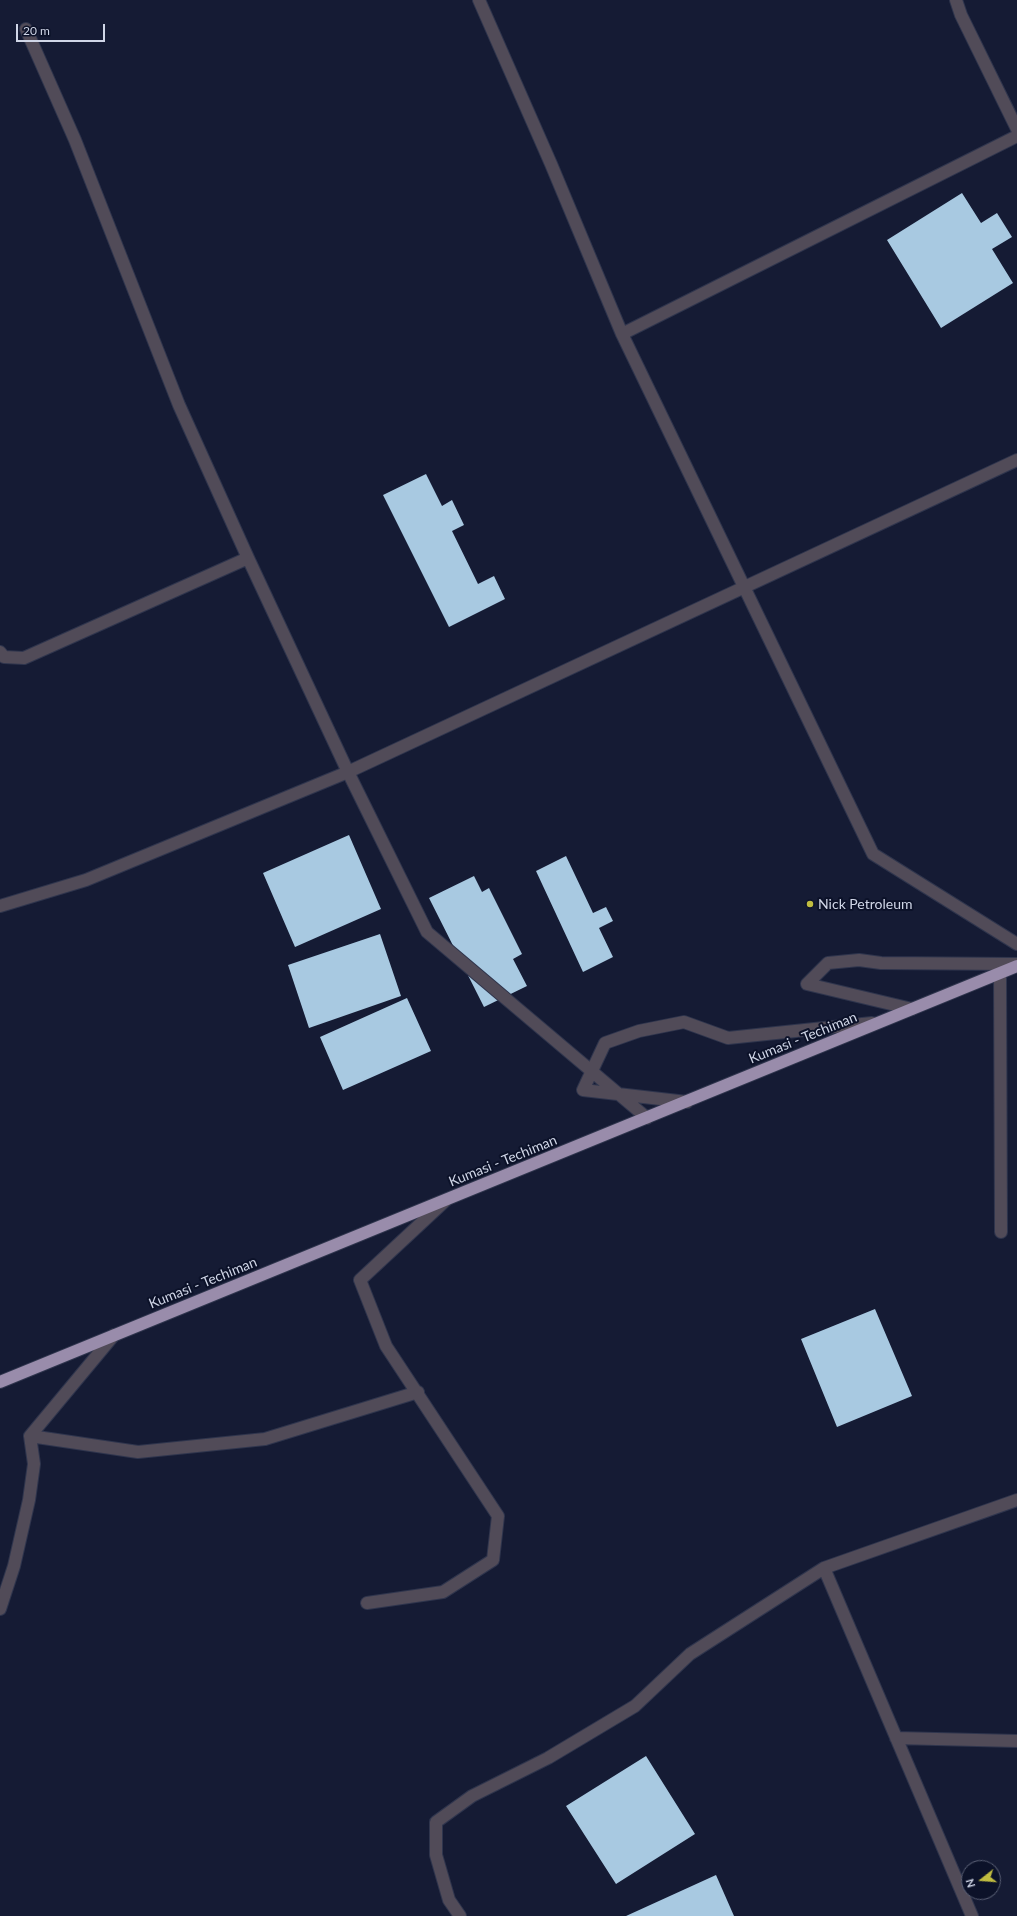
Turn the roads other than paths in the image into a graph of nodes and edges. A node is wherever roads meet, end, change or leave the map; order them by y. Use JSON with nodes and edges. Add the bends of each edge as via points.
{"nodes":[{"id":1,"x":479,"y":0,"type":"edge"},
{"id":2,"x":956,"y":0,"type":"edge"},
{"id":3,"x":26,"y":29,"type":"dead end"},
{"id":4,"x":1017,"y":129,"type":"edge"},
{"id":5,"x":1017,"y":136,"type":"edge"},
{"id":6,"x":622,"y":334,"type":"junction"},
{"id":7,"x":1017,"y":460,"type":"edge"},
{"id":8,"x":248,"y":558,"type":"junction"},
{"id":9,"x":746,"y":588,"type":"junction"},
{"id":10,"x":0,"y":652,"type":"edge"},
{"id":11,"x":348,"y":772,"type":"junction"},
{"id":12,"x":0,"y":906,"type":"edge"},
{"id":13,"x":1017,"y":944,"type":"edge"},
{"id":14,"x":1017,"y":965,"type":"edge"},
{"id":15,"x":1000,"y":973,"type":"junction"},
{"id":16,"x":912,"y":1009,"type":"junction"},
{"id":17,"x":880,"y":1023,"type":"junction"},
{"id":18,"x":686,"y":1102,"type":"junction"},
{"id":19,"x":647,"y":1118,"type":"junction"},
{"id":20,"x":446,"y":1200,"type":"junction"},
{"id":21,"x":1001,"y":1232,"type":"dead end"},
{"id":22,"x":114,"y":1335,"type":"junction"},
{"id":23,"x":0,"y":1382,"type":"edge"},
{"id":24,"x":418,"y":1392,"type":"junction"},
{"id":25,"x":30,"y":1436,"type":"junction"},
{"id":26,"x":1017,"y":1500,"type":"edge"},
{"id":27,"x":824,"y":1568,"type":"junction"},
{"id":28,"x":367,"y":1603,"type":"dead end"},
{"id":29,"x":0,"y":1610,"type":"edge"},
{"id":30,"x":896,"y":1738,"type":"junction"},
{"id":31,"x":1017,"y":1741,"type":"edge"},
{"id":32,"x":460,"y":1916,"type":"edge"},
{"id":33,"x":972,"y":1916,"type":"edge"}],
"edges":[{"from":1,"to":6,"type":"street"},
{"from":2,"to":4,"type":"street"},
{"from":3,"to":8,"type":"street","via":[[75,140],[179,405]]},
{"from":5,"to":6,"type":"street"},
{"from":6,"to":9,"type":"street"},
{"from":7,"to":9,"type":"street"},
{"from":8,"to":10,"type":"street","via":[[24,658],[4,657]]},
{"from":8,"to":11,"type":"street"},
{"from":9,"to":11,"type":"street"},
{"from":9,"to":13,"type":"street","via":[[873,854]]},
{"from":11,"to":12,"type":"street","via":[[86,880]]},
{"from":11,"to":19,"type":"street","via":[[427,932]]},
{"from":14,"to":15,"type":"highway","name":"Kumasi - Techiman"},
{"from":14,"to":16,"type":"street","via":[[880,963],[859,960],[828,963],[807,984]]},
{"from":15,"to":16,"type":"highway","name":"Kumasi - Techiman"},
{"from":15,"to":21,"type":"street"},
{"from":16,"to":17,"type":"highway","name":"Kumasi - Techiman"},
{"from":17,"to":18,"type":"highway","name":"Kumasi - Techiman"},
{"from":17,"to":18,"type":"street","via":[[728,1038],[684,1022],[639,1031],[605,1043],[583,1090]]},
{"from":18,"to":19,"type":"highway","name":"Kumasi - Techiman"},
{"from":19,"to":20,"type":"highway","name":"Kumasi - Techiman"},
{"from":20,"to":22,"type":"highway","name":"Kumasi - Techiman"},
{"from":20,"to":24,"type":"street","via":[[360,1280],[386,1346]]},
{"from":22,"to":23,"type":"highway","name":"Kumasi - Techiman"},
{"from":22,"to":25,"type":"street"},
{"from":24,"to":25,"type":"street","via":[[265,1439],[138,1452]]},
{"from":24,"to":28,"type":"street","via":[[498,1516],[493,1560],[443,1592]]},
{"from":25,"to":29,"type":"street","via":[[34,1464],[29,1500],[14,1566]]},
{"from":26,"to":27,"type":"street"},
{"from":27,"to":30,"type":"street"},
{"from":27,"to":32,"type":"street","via":[[690,1654],[635,1706],[548,1758],[472,1796],[436,1822],[436,1855],[449,1900]]},
{"from":30,"to":31,"type":"street"},
{"from":30,"to":33,"type":"street"}]}
